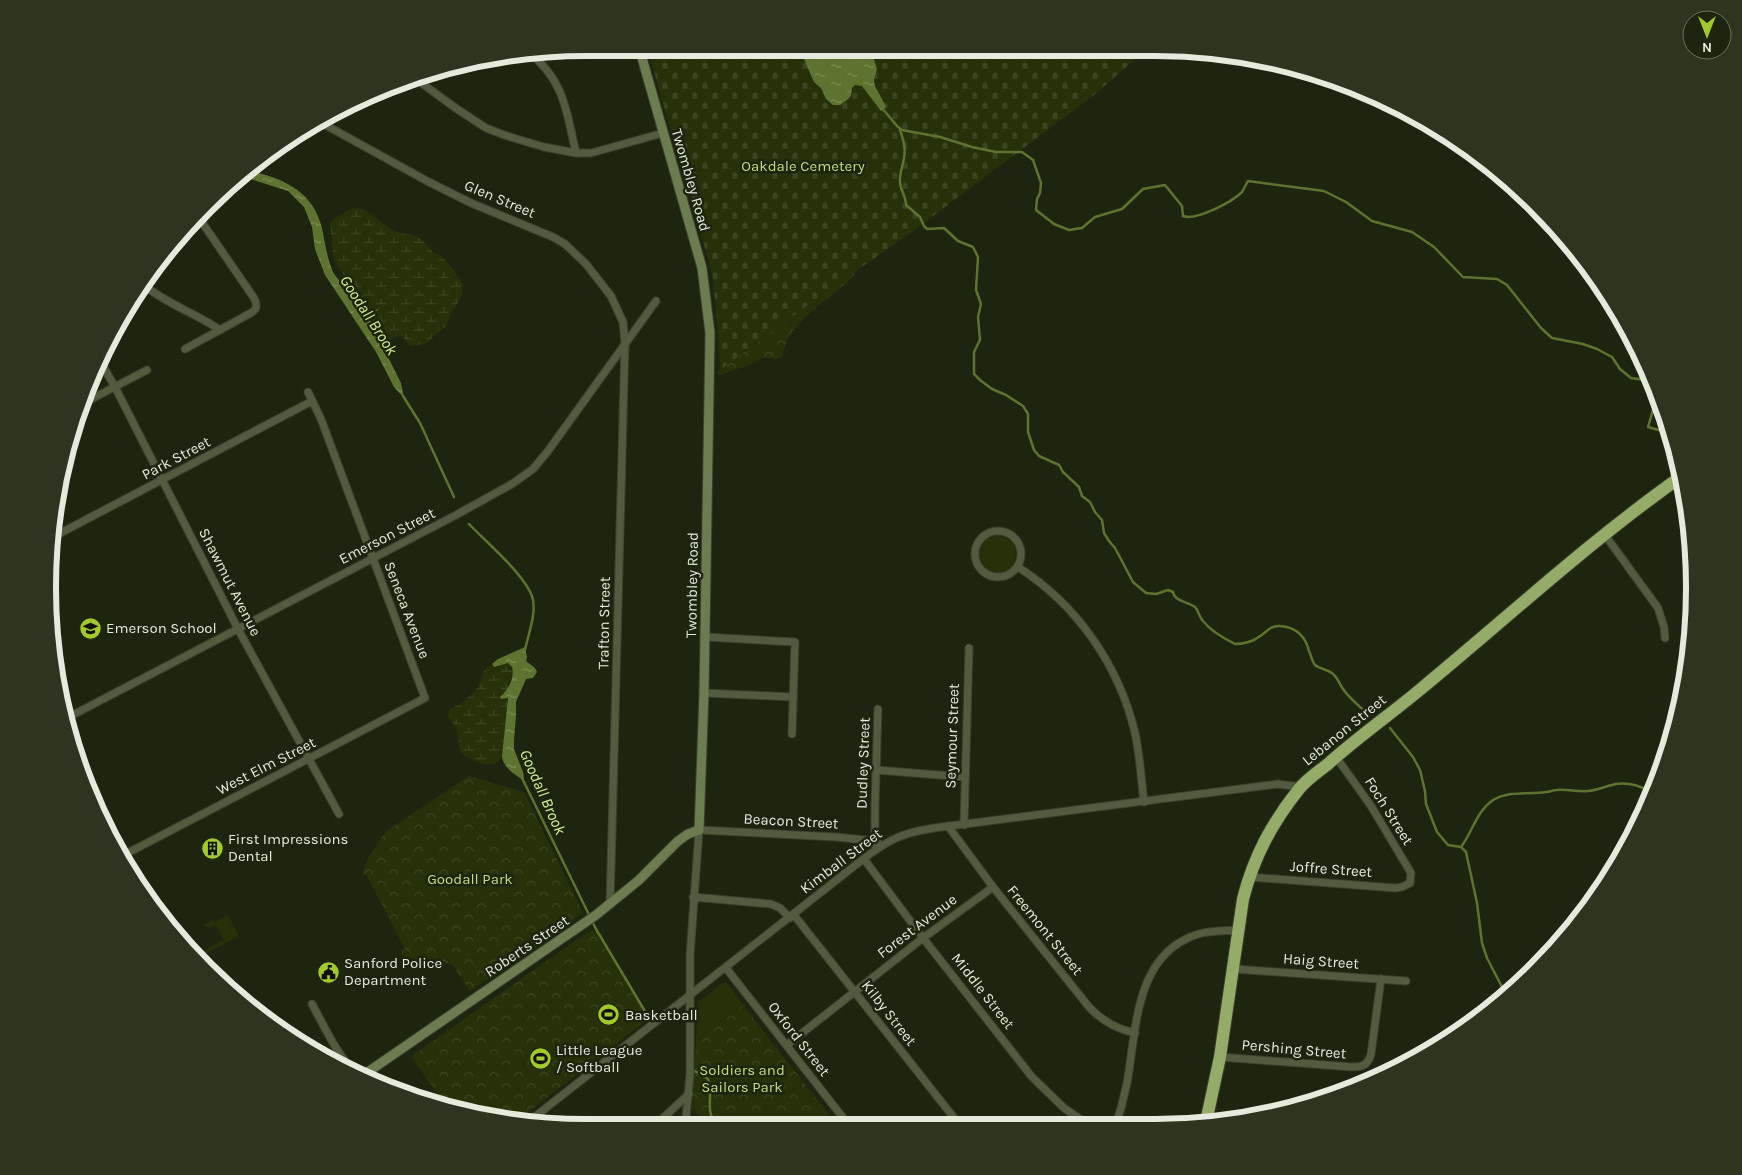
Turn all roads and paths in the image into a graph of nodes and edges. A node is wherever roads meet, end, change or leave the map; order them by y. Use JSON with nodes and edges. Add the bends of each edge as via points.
{"nodes":[{"id":1,"x":641,"y":56,"type":"edge"},
{"id":2,"x":536,"y":59,"type":"edge"},
{"id":3,"x":421,"y":83,"type":"edge"},
{"id":4,"x":326,"y":125,"type":"edge"},
{"id":5,"x":663,"y":133,"type":"junction"},
{"id":6,"x":576,"y":153,"type":"junction"},
{"id":7,"x":202,"y":222,"type":"edge"},
{"id":8,"x":149,"y":288,"type":"edge"},
{"id":9,"x":656,"y":301,"type":"dead end"},
{"id":10,"x":220,"y":330,"type":"junction"},
{"id":11,"x":625,"y":343,"type":"junction"},
{"id":12,"x":185,"y":349,"type":"dead end"},
{"id":13,"x":104,"y":368,"type":"edge"},
{"id":14,"x":147,"y":370,"type":"dead end"},
{"id":15,"x":114,"y":387,"type":"junction"},
{"id":16,"x":308,"y":392,"type":"dead end"},
{"id":17,"x":91,"y":399,"type":"edge"},
{"id":18,"x":312,"y":401,"type":"junction"},
{"id":19,"x":162,"y":481,"type":"junction"},
{"id":20,"x":1675,"y":481,"type":"edge"},
{"id":21,"x":59,"y":534,"type":"edge"},
{"id":22,"x":1605,"y":535,"type":"junction"},
{"id":23,"x":372,"y":559,"type":"junction"},
{"id":24,"x":1018,"y":567,"type":"junction"},
{"id":25,"x":238,"y":629,"type":"junction"},
{"id":26,"x":705,"y":637,"type":"junction"},
{"id":27,"x":1665,"y":638,"type":"dead end"},
{"id":28,"x":969,"y":648,"type":"dead end"},
{"id":29,"x":704,"y":693,"type":"junction"},
{"id":30,"x":793,"y":697,"type":"junction"},
{"id":31,"x":424,"y":698,"type":"joint"},
{"id":32,"x":878,"y":709,"type":"dead end"},
{"id":33,"x":72,"y":715,"type":"edge"},
{"id":34,"x":792,"y":734,"type":"dead end"},
{"id":35,"x":1336,"y":757,"type":"junction"},
{"id":36,"x":308,"y":760,"type":"junction"},
{"id":37,"x":876,"y":770,"type":"junction"},
{"id":38,"x":964,"y":777,"type":"junction"},
{"id":39,"x":1300,"y":787,"type":"junction"},
{"id":40,"x":1144,"y":802,"type":"junction"},
{"id":41,"x":339,"y":814,"type":"dead end"},
{"id":42,"x":964,"y":825,"type":"junction"},
{"id":43,"x":948,"y":826,"type":"junction"},
{"id":44,"x":699,"y":830,"type":"junction"},
{"id":45,"x":879,"y":847,"type":"junction"},
{"id":46,"x":127,"y":853,"type":"edge"},
{"id":47,"x":864,"y":858,"type":"junction"},
{"id":48,"x":1249,"y":877,"type":"junction"},
{"id":49,"x":1410,"y":883,"type":"joint"},
{"id":50,"x":993,"y":887,"type":"junction"},
{"id":51,"x":693,"y":897,"type":"junction"},
{"id":52,"x":610,"y":905,"type":"junction"},
{"id":53,"x":792,"y":917,"type":"junction"},
{"id":54,"x":1238,"y":930,"type":"junction"},
{"id":55,"x":923,"y":938,"type":"junction"},
{"id":56,"x":726,"y":968,"type":"junction"},
{"id":57,"x":1234,"y":969,"type":"junction"},
{"id":58,"x":1381,"y":979,"type":"junction"},
{"id":59,"x":1406,"y":981,"type":"dead end"},
{"id":60,"x":855,"y":991,"type":"junction"},
{"id":61,"x":690,"y":994,"type":"junction"},
{"id":62,"x":312,"y":1004,"type":"dead end"},
{"id":63,"x":1134,"y":1033,"type":"junction"},
{"id":64,"x":786,"y":1045,"type":"junction"},
{"id":65,"x":1220,"y":1057,"type":"junction"},
{"id":66,"x":345,"y":1060,"type":"edge"},
{"id":67,"x":369,"y":1071,"type":"edge"},
{"id":68,"x":689,"y":1094,"type":"junction"},
{"id":69,"x":536,"y":1116,"type":"edge"},
{"id":70,"x":1207,"y":1116,"type":"edge"},
{"id":71,"x":662,"y":1119,"type":"edge"},
{"id":72,"x":686,"y":1119,"type":"edge"},
{"id":73,"x":844,"y":1119,"type":"edge"},
{"id":74,"x":955,"y":1119,"type":"edge"},
{"id":75,"x":1080,"y":1119,"type":"edge"},
{"id":76,"x":1118,"y":1119,"type":"edge"}],
"edges":[{"from":1,"to":5,"type":"street","name":"Twombley Road"},
{"from":2,"to":6,"type":"street","via":[[556,82],[564,101]]},
{"from":3,"to":6,"type":"street","via":[[494,132]]},
{"from":4,"to":11,"type":"street","name":"Glen Street","via":[[427,181],[565,244],[586,264],[610,296],[623,322]]},
{"from":5,"to":6,"type":"street","via":[[596,152]]},
{"from":5,"to":26,"type":"street","name":"Twombley Road","via":[[702,268],[708,316]]},
{"from":7,"to":10,"type":"street","via":[[257,306],[250,314]]},
{"from":8,"to":10,"type":"street"},
{"from":9,"to":11,"type":"street","name":"Emerson Street"},
{"from":10,"to":12,"type":"street"},
{"from":11,"to":23,"type":"street","name":"Emerson Street","via":[[548,451],[526,474],[505,489]]},
{"from":11,"to":52,"type":"street","name":"Trafton Street"},
{"from":13,"to":15,"type":"street","name":"Shawmut Avenue"},
{"from":14,"to":15,"type":"street"},
{"from":15,"to":17,"type":"street"},
{"from":15,"to":19,"type":"street","name":"Shawmut Avenue"},
{"from":16,"to":18,"type":"street","name":"Seneca Avenue"},
{"from":18,"to":19,"type":"street","name":"Park Street"},
{"from":18,"to":23,"type":"street","name":"Seneca Avenue"},
{"from":19,"to":21,"type":"street","name":"Park Street"},
{"from":19,"to":25,"type":"street","name":"Shawmut Avenue"},
{"from":20,"to":22,"type":"highway","name":"Lebanon Street"},
{"from":22,"to":27,"type":"street","via":[[1658,608]]},
{"from":22,"to":35,"type":"highway","name":"Lebanon Street"},
{"from":23,"to":25,"type":"street","name":"Emerson Street"},
{"from":23,"to":31,"type":"street","name":"Seneca Avenue"},
{"from":24,"to":24,"type":"street","via":[[1020,549],[1011,535],[993,532],[979,542],[976,560],[986,574],[995,578]]},
{"from":24,"to":40,"type":"street","via":[[1065,605],[1110,666],[1126,702],[1135,734]]},
{"from":25,"to":33,"type":"street","name":"Emerson Street"},
{"from":25,"to":36,"type":"street","name":"Shawmut Avenue"},
{"from":26,"to":29,"type":"street","name":"Twombley Road"},
{"from":26,"to":30,"type":"street","via":[[795,642]]},
{"from":28,"to":38,"type":"street","name":"Seymour Street"},
{"from":29,"to":30,"type":"street"},
{"from":29,"to":44,"type":"street","name":"Twombley Road"},
{"from":30,"to":34,"type":"street"},
{"from":31,"to":36,"type":"street","name":"West Elm Street"},
{"from":32,"to":37,"type":"street","name":"Dudley Street"},
{"from":35,"to":39,"type":"highway","name":"Lebanon Street"},
{"from":35,"to":49,"type":"street","name":"Foch Street","via":[[1366,798],[1411,873]]},
{"from":36,"to":41,"type":"street","name":"Shawmut Avenue"},
{"from":36,"to":46,"type":"street","name":"West Elm Street"},
{"from":37,"to":38,"type":"street"},
{"from":37,"to":45,"type":"street","name":"Dudley Street"},
{"from":38,"to":42,"type":"street","name":"Seymour Street"},
{"from":39,"to":40,"type":"street","name":"Kimball Street","via":[[1278,784]]},
{"from":39,"to":48,"type":"highway","name":"Lebanon Street","via":[[1266,835]]},
{"from":40,"to":42,"type":"street","name":"Kimball Street"},
{"from":42,"to":43,"type":"street","name":"Kimball Street"},
{"from":43,"to":45,"type":"street","name":"Kimball Street","via":[[906,833]]},
{"from":43,"to":50,"type":"street","name":"Freemont Street"},
{"from":44,"to":45,"type":"street","name":"Beacon Street","via":[[836,837],[865,840]]},
{"from":44,"to":51,"type":"street","name":"Twombley Road"},
{"from":44,"to":52,"type":"street","name":"Roberts Street","via":[[678,841]]},
{"from":45,"to":47,"type":"street","name":"Kimball Street"},
{"from":47,"to":53,"type":"street","name":"Kimball Street"},
{"from":47,"to":55,"type":"street","name":"Middle Street"},
{"from":48,"to":49,"type":"street","name":"Joffre Street","via":[[1395,888]]},
{"from":48,"to":54,"type":"highway","name":"Lebanon Street"},
{"from":50,"to":55,"type":"street","name":"Forest Avenue"},
{"from":50,"to":63,"type":"street","name":"Freemont Street","via":[[1095,1013],[1116,1028]]},
{"from":51,"to":53,"type":"street","name":"Kilby Street","via":[[771,904]]},
{"from":51,"to":61,"type":"street","name":"Twombley Road"},
{"from":52,"to":67,"type":"street","name":"Roberts Street"},
{"from":53,"to":56,"type":"street","name":"Kimball Street"},
{"from":53,"to":60,"type":"street","name":"Kilby Street"},
{"from":54,"to":57,"type":"highway","name":"Lebanon Street"},
{"from":54,"to":63,"type":"street","via":[[1191,936],[1167,953],[1146,984]]},
{"from":55,"to":60,"type":"street","name":"Forest Avenue"},
{"from":55,"to":75,"type":"street","name":"Middle Street","via":[[1037,1082]]},
{"from":56,"to":61,"type":"street","name":"Kimball Street"},
{"from":56,"to":64,"type":"street","name":"Oxford Street"},
{"from":57,"to":58,"type":"street","name":"Haig Street"},
{"from":57,"to":65,"type":"highway","name":"Lebanon Street"},
{"from":58,"to":59,"type":"street","name":"Haig Street"},
{"from":58,"to":65,"type":"street","name":"Pershing Street","via":[[1371,1054],[1366,1065],[1352,1067]]},
{"from":60,"to":64,"type":"street","name":"Forest Avenue"},
{"from":60,"to":74,"type":"street","name":"Kilby Street"},
{"from":61,"to":68,"type":"street","name":"Twombley Road"},
{"from":61,"to":69,"type":"street","name":"Kimball Street"},
{"from":62,"to":66,"type":"street"},
{"from":63,"to":76,"type":"street"},
{"from":64,"to":73,"type":"street","name":"Oxford Street"},
{"from":65,"to":70,"type":"highway","name":"Lebanon Street"},
{"from":68,"to":71,"type":"street"},
{"from":68,"to":72,"type":"street","name":"Twombley Road"}]}
